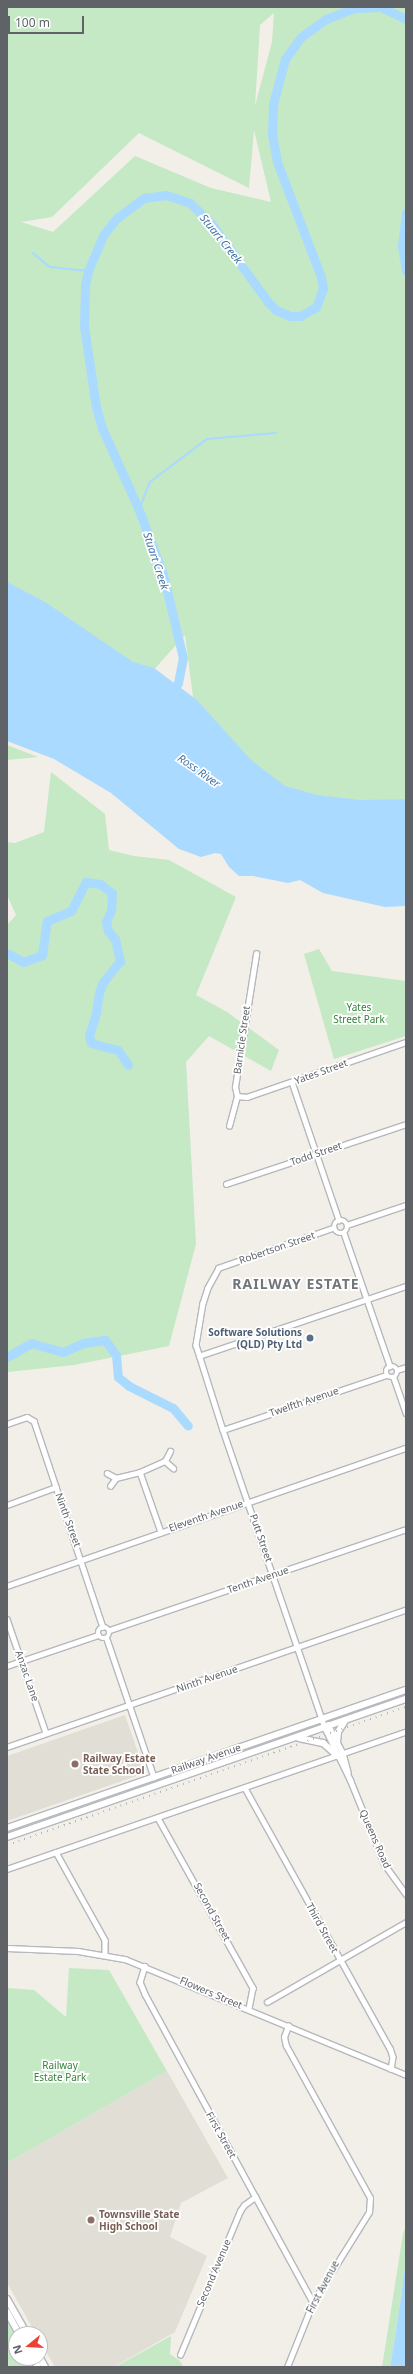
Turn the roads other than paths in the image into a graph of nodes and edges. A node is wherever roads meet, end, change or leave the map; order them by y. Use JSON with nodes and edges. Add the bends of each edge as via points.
{"nodes":[{"id":1,"x":256,"y":954,"type":"dead end"},
{"id":2,"x":406,"y":1042,"type":"edge"},
{"id":3,"x":292,"y":1082,"type":"junction"},
{"id":4,"x":236,"y":1096,"type":"junction"},
{"id":5,"x":406,"y":1124,"type":"edge"},
{"id":6,"x":229,"y":1126,"type":"dead end"},
{"id":7,"x":317,"y":1154,"type":"junction"},
{"id":8,"x":226,"y":1184,"type":"dead end"},
{"id":9,"x":406,"y":1205,"type":"edge"},
{"id":10,"x":340,"y":1220,"type":"junction"},
{"id":11,"x":347,"y":1225,"type":"junction"},
{"id":12,"x":334,"y":1228,"type":"junction"},
{"id":13,"x":344,"y":1233,"type":"junction"},
{"id":14,"x":406,"y":1286,"type":"edge"},
{"id":15,"x":367,"y":1300,"type":"junction"},
{"id":16,"x":199,"y":1356,"type":"junction"},
{"id":17,"x":390,"y":1366,"type":"junction"},
{"id":18,"x":406,"y":1367,"type":"edge"},
{"id":19,"x":398,"y":1370,"type":"junction"},
{"id":20,"x":386,"y":1374,"type":"junction"},
{"id":21,"x":394,"y":1378,"type":"junction"},
{"id":22,"x":406,"y":1413,"type":"edge"},
{"id":23,"x":7,"y":1424,"type":"edge"},
{"id":24,"x":222,"y":1430,"type":"junction"},
{"id":25,"x":406,"y":1448,"type":"edge"},
{"id":26,"x":170,"y":1452,"type":"dead end"},
{"id":27,"x":165,"y":1461,"type":"junction"},
{"id":28,"x":172,"y":1468,"type":"dead end"},
{"id":29,"x":140,"y":1472,"type":"junction"},
{"id":30,"x":107,"y":1473,"type":"dead end"},
{"id":31,"x":116,"y":1478,"type":"junction"},
{"id":32,"x":110,"y":1486,"type":"dead end"},
{"id":33,"x":56,"y":1487,"type":"junction"},
{"id":34,"x":248,"y":1502,"type":"junction"},
{"id":35,"x":7,"y":1505,"type":"edge"},
{"id":36,"x":406,"y":1529,"type":"edge"},
{"id":37,"x":161,"y":1532,"type":"junction"},
{"id":38,"x":82,"y":1559,"type":"junction"},
{"id":39,"x":274,"y":1575,"type":"junction"},
{"id":40,"x":7,"y":1586,"type":"edge"},
{"id":41,"x":406,"y":1610,"type":"edge"},
{"id":42,"x":7,"y":1619,"type":"edge"},
{"id":43,"x":103,"y":1627,"type":"junction"},
{"id":44,"x":110,"y":1630,"type":"junction"},
{"id":45,"x":98,"y":1635,"type":"junction"},
{"id":46,"x":107,"y":1639,"type":"junction"},
{"id":47,"x":298,"y":1647,"type":"junction"},
{"id":48,"x":22,"y":1661,"type":"junction"},
{"id":49,"x":7,"y":1666,"type":"edge"},
{"id":50,"x":406,"y":1690,"type":"edge"},
{"id":51,"x":406,"y":1700,"type":"edge"},
{"id":52,"x":129,"y":1705,"type":"junction"},
{"id":53,"x":323,"y":1719,"type":"junction"},
{"id":54,"x":345,"y":1721,"type":"junction"},
{"id":55,"x":327,"y":1727,"type":"junction"},
{"id":56,"x":406,"y":1732,"type":"edge"},
{"id":57,"x":46,"y":1733,"type":"junction"},
{"id":58,"x":294,"y":1738,"type":"junction"},
{"id":59,"x":337,"y":1742,"type":"junction"},
{"id":60,"x":7,"y":1747,"type":"edge"},
{"id":61,"x":340,"y":1755,"type":"junction"},
{"id":62,"x":154,"y":1777,"type":"junction"},
{"id":63,"x":245,"y":1788,"type":"junction"},
{"id":64,"x":158,"y":1818,"type":"junction"},
{"id":65,"x":7,"y":1828,"type":"edge"},
{"id":66,"x":7,"y":1837,"type":"edge"},
{"id":67,"x":56,"y":1852,"type":"junction"},
{"id":68,"x":7,"y":1870,"type":"edge"},
{"id":69,"x":406,"y":1894,"type":"edge"},
{"id":70,"x":406,"y":1922,"type":"edge"},
{"id":71,"x":7,"y":1948,"type":"edge"},
{"id":72,"x":105,"y":1955,"type":"junction"},
{"id":73,"x":340,"y":1961,"type":"junction"},
{"id":74,"x":145,"y":1966,"type":"junction"},
{"id":75,"x":266,"y":2002,"type":"dead end"},
{"id":76,"x":249,"y":2009,"type":"junction"},
{"id":77,"x":288,"y":2026,"type":"junction"},
{"id":78,"x":391,"y":2069,"type":"junction"},
{"id":79,"x":406,"y":2075,"type":"edge"},
{"id":80,"x":255,"y":2197,"type":"junction"},
{"id":81,"x":7,"y":2299,"type":"edge"},
{"id":82,"x":313,"y":2302,"type":"junction"},
{"id":83,"x":7,"y":2312,"type":"edge"},
{"id":84,"x":15,"y":2326,"type":"edge"},
{"id":85,"x":22,"y":2326,"type":"edge"},
{"id":86,"x":180,"y":2354,"type":"dead end"},
{"id":87,"x":287,"y":2367,"type":"edge"}],
"edges":[{"from":1,"to":4,"type":"street","name":"Barnicle Street","via":[[235,1088]]},
{"from":2,"to":3,"type":"street","name":"Yates Street"},
{"from":3,"to":4,"type":"street","name":"Yates Street","via":[[247,1097]]},
{"from":3,"to":7,"type":"street"},
{"from":4,"to":6,"type":"street","name":"Barnicle Street"},
{"from":5,"to":7,"type":"street","name":"Todd Street"},
{"from":7,"to":8,"type":"street","name":"Todd Street"},
{"from":7,"to":10,"type":"street"},
{"from":9,"to":11,"type":"street"},
{"from":10,"to":11,"type":"street"},
{"from":10,"to":12,"type":"street","via":[[334,1224]]},
{"from":11,"to":13,"type":"street"},
{"from":12,"to":13,"type":"street","via":[[338,1233]]},
{"from":12,"to":16,"type":"street","name":"Robertson Street","via":[[219,1268],[208,1288],[198,1322],[196,1345]]},
{"from":13,"to":15,"type":"street"},
{"from":14,"to":15,"type":"street"},
{"from":15,"to":16,"type":"street"},
{"from":15,"to":17,"type":"street"},
{"from":16,"to":24,"type":"street","name":"Putt Street"},
{"from":17,"to":19,"type":"street"},
{"from":17,"to":20,"type":"street","via":[[386,1369]]},
{"from":18,"to":19,"type":"street"},
{"from":19,"to":21,"type":"street"},
{"from":20,"to":21,"type":"street"},
{"from":20,"to":24,"type":"street","name":"Twelfth Avenue"},
{"from":21,"to":22,"type":"street"},
{"from":23,"to":33,"type":"street","name":"Ninth Street","via":[[27,1417],[34,1421]]},
{"from":24,"to":34,"type":"street","name":"Putt Street"},
{"from":25,"to":34,"type":"street","name":"Eleventh Avenue"},
{"from":26,"to":27,"type":"street"},
{"from":27,"to":28,"type":"street"},
{"from":27,"to":29,"type":"street"},
{"from":29,"to":31,"type":"street"},
{"from":29,"to":37,"type":"street"},
{"from":30,"to":31,"type":"street"},
{"from":31,"to":32,"type":"street"},
{"from":33,"to":35,"type":"street"},
{"from":33,"to":38,"type":"street","name":"Ninth Street"},
{"from":34,"to":37,"type":"street","name":"Eleventh Avenue"},
{"from":34,"to":39,"type":"street","name":"Putt Street"},
{"from":36,"to":39,"type":"street","name":"Tenth Avenue"},
{"from":37,"to":38,"type":"street","name":"Eleventh Avenue"},
{"from":38,"to":40,"type":"street","name":"Eleventh Avenue"},
{"from":38,"to":43,"type":"street","name":"Ninth Street"},
{"from":39,"to":44,"type":"street","name":"Tenth Avenue"},
{"from":39,"to":47,"type":"street","name":"Putt Street"},
{"from":41,"to":47,"type":"street","name":"Ninth Avenue"},
{"from":42,"to":48,"type":"street","name":"Anzac Lane"},
{"from":43,"to":44,"type":"street"},
{"from":43,"to":45,"type":"street","via":[[99,1629]]},
{"from":44,"to":46,"type":"street"},
{"from":45,"to":46,"type":"street"},
{"from":45,"to":48,"type":"street"},
{"from":46,"to":52,"type":"street"},
{"from":47,"to":52,"type":"street","name":"Ninth Avenue"},
{"from":47,"to":53,"type":"street","name":"Putt Street"},
{"from":48,"to":49,"type":"street"},
{"from":48,"to":57,"type":"street","name":"Anzac Lane"},
{"from":50,"to":53,"type":"main road","name":"Railway Avenue"},
{"from":51,"to":54,"type":"main road","name":"Railway Avenue"},
{"from":52,"to":57,"type":"street","name":"Ninth Avenue"},
{"from":52,"to":62,"type":"street"},
{"from":53,"to":55,"type":"street","name":"Queens Road"},
{"from":53,"to":62,"type":"main road","name":"Railway Avenue"},
{"from":54,"to":55,"type":"main road","name":"Railway Avenue"},
{"from":54,"to":59,"type":"main road","via":[[338,1732]]},
{"from":55,"to":58,"type":"main road","name":"Railway Avenue"},
{"from":55,"to":59,"type":"street","name":"Queens Road"},
{"from":55,"to":61,"type":"street","name":"Queens Road"},
{"from":56,"to":61,"type":"street"},
{"from":57,"to":60,"type":"street","name":"Ninth Avenue"},
{"from":58,"to":61,"type":"main road","via":[[322,1743]]},
{"from":58,"to":66,"type":"main road","name":"Railway Avenue"},
{"from":59,"to":61,"type":"street","name":"Queens Road"},
{"from":61,"to":63,"type":"street"},
{"from":61,"to":69,"type":"street","name":"Queens Road","via":[[385,1865]]},
{"from":62,"to":65,"type":"main road","name":"Railway Avenue"},
{"from":63,"to":64,"type":"street"},
{"from":63,"to":73,"type":"street","name":"Third Street"},
{"from":64,"to":67,"type":"street"},
{"from":64,"to":76,"type":"street","name":"Second Street","via":[[253,1988]]},
{"from":67,"to":68,"type":"street"},
{"from":67,"to":72,"type":"street","via":[[105,1940]]},
{"from":70,"to":73,"type":"street"},
{"from":71,"to":72,"type":"street","name":"Flowers Street","via":[[78,1951]]},
{"from":72,"to":74,"type":"street","name":"Flowers Street"},
{"from":73,"to":75,"type":"street"},
{"from":73,"to":78,"type":"street","name":"Third Street","via":[[390,2048],[393,2057]]},
{"from":74,"to":76,"type":"street","name":"Flowers Street"},
{"from":74,"to":80,"type":"street","name":"First Street","via":[[141,1987]]},
{"from":76,"to":77,"type":"street","name":"Flowers Street"},
{"from":77,"to":78,"type":"street","name":"Flowers Street"},
{"from":77,"to":82,"type":"street","name":"First Avenue","via":[[284,2037],[286,2046],[370,2198],[369,2212]]},
{"from":78,"to":79,"type":"street","name":"Flowers Street"},
{"from":80,"to":82,"type":"street","name":"First Street"},
{"from":80,"to":86,"type":"street","name":"Second Avenue","via":[[240,2211]]},
{"from":81,"to":85,"type":"main road"},
{"from":82,"to":87,"type":"street","name":"First Avenue"},
{"from":83,"to":84,"type":"main road"}]}
